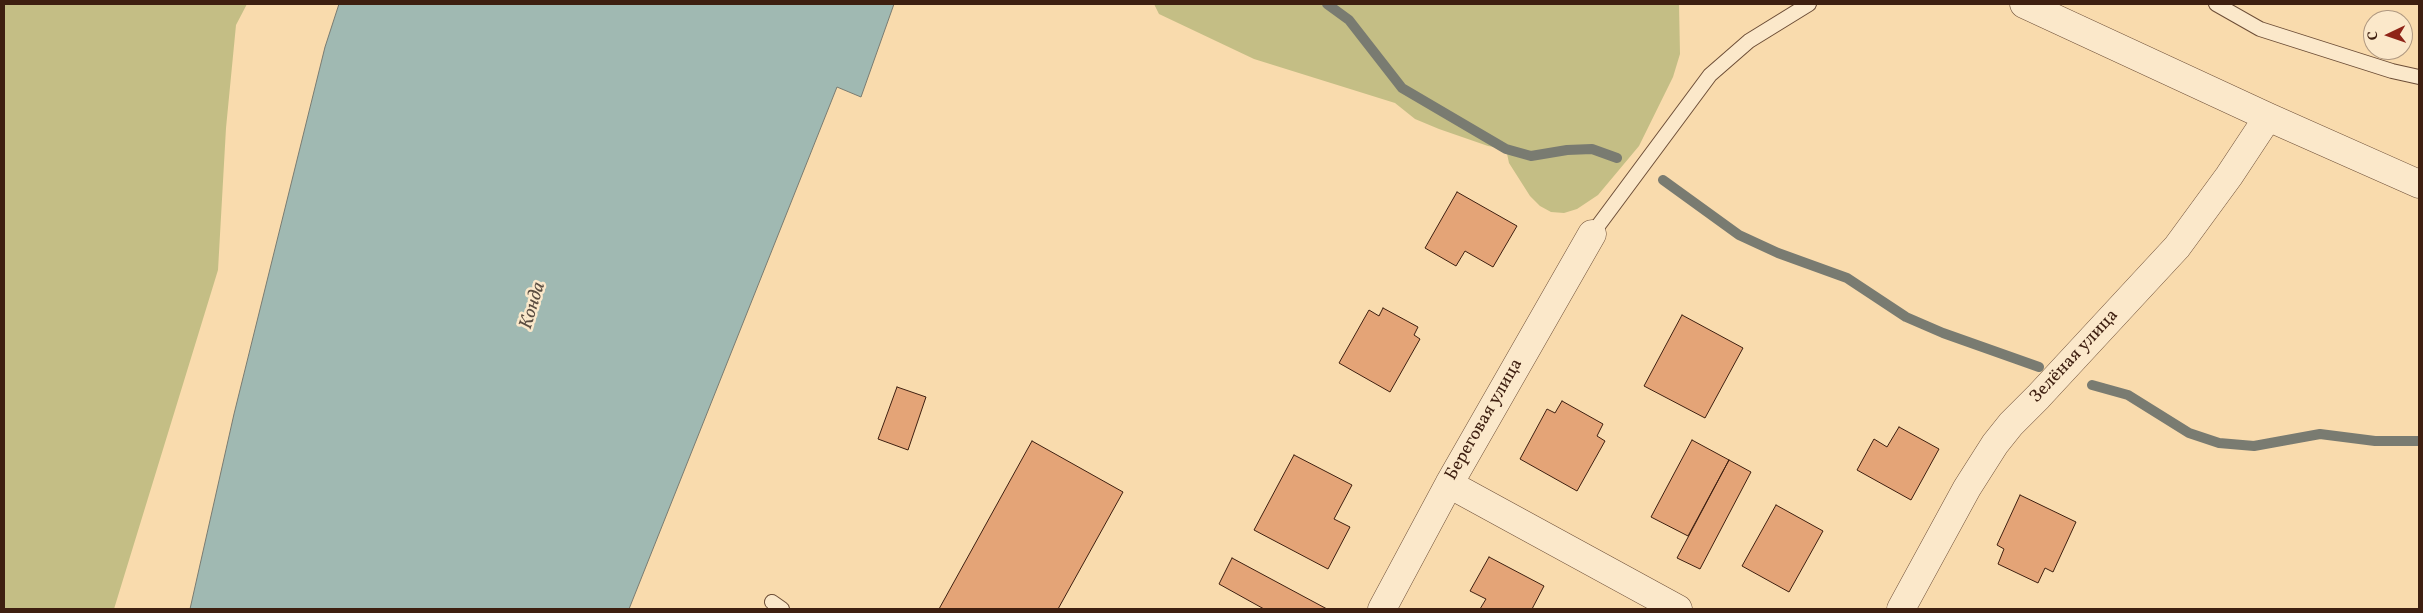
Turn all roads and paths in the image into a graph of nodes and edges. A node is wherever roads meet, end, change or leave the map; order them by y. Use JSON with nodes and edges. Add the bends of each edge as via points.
{"nodes":[{"id":1,"x":1809,"y":4,"type":"edge"},
{"id":2,"x":2024,"y":4,"type":"edge"},
{"id":3,"x":2216,"y":4,"type":"edge"},
{"id":4,"x":2419,"y":77,"type":"edge"},
{"id":5,"x":2268,"y":117,"type":"junction"},
{"id":6,"x":2419,"y":184,"type":"edge"},
{"id":7,"x":1592,"y":234,"type":"joint"},
{"id":8,"x":1449,"y":484,"type":"junction"},
{"id":9,"x":1674,"y":608,"type":"edge"},
{"id":10,"x":1382,"y":609,"type":"edge"},
{"id":11,"x":1901,"y":609,"type":"edge"}],
"edges":[{"from":1,"to":7,"type":"lane","via":[[1750,41],[1710,75]]},
{"from":2,"to":5,"type":"street"},
{"from":3,"to":4,"type":"lane","via":[[2260,29]]},
{"from":5,"to":6,"type":"street"},
{"from":5,"to":11,"type":"street","name":"Зелёная улица","via":[[2177,247],[1995,444],[1967,488]]},
{"from":7,"to":8,"type":"street","name":"Береговая улица"},
{"from":8,"to":9,"type":"street"},
{"from":8,"to":10,"type":"street","name":"Береговая улица"}]}
